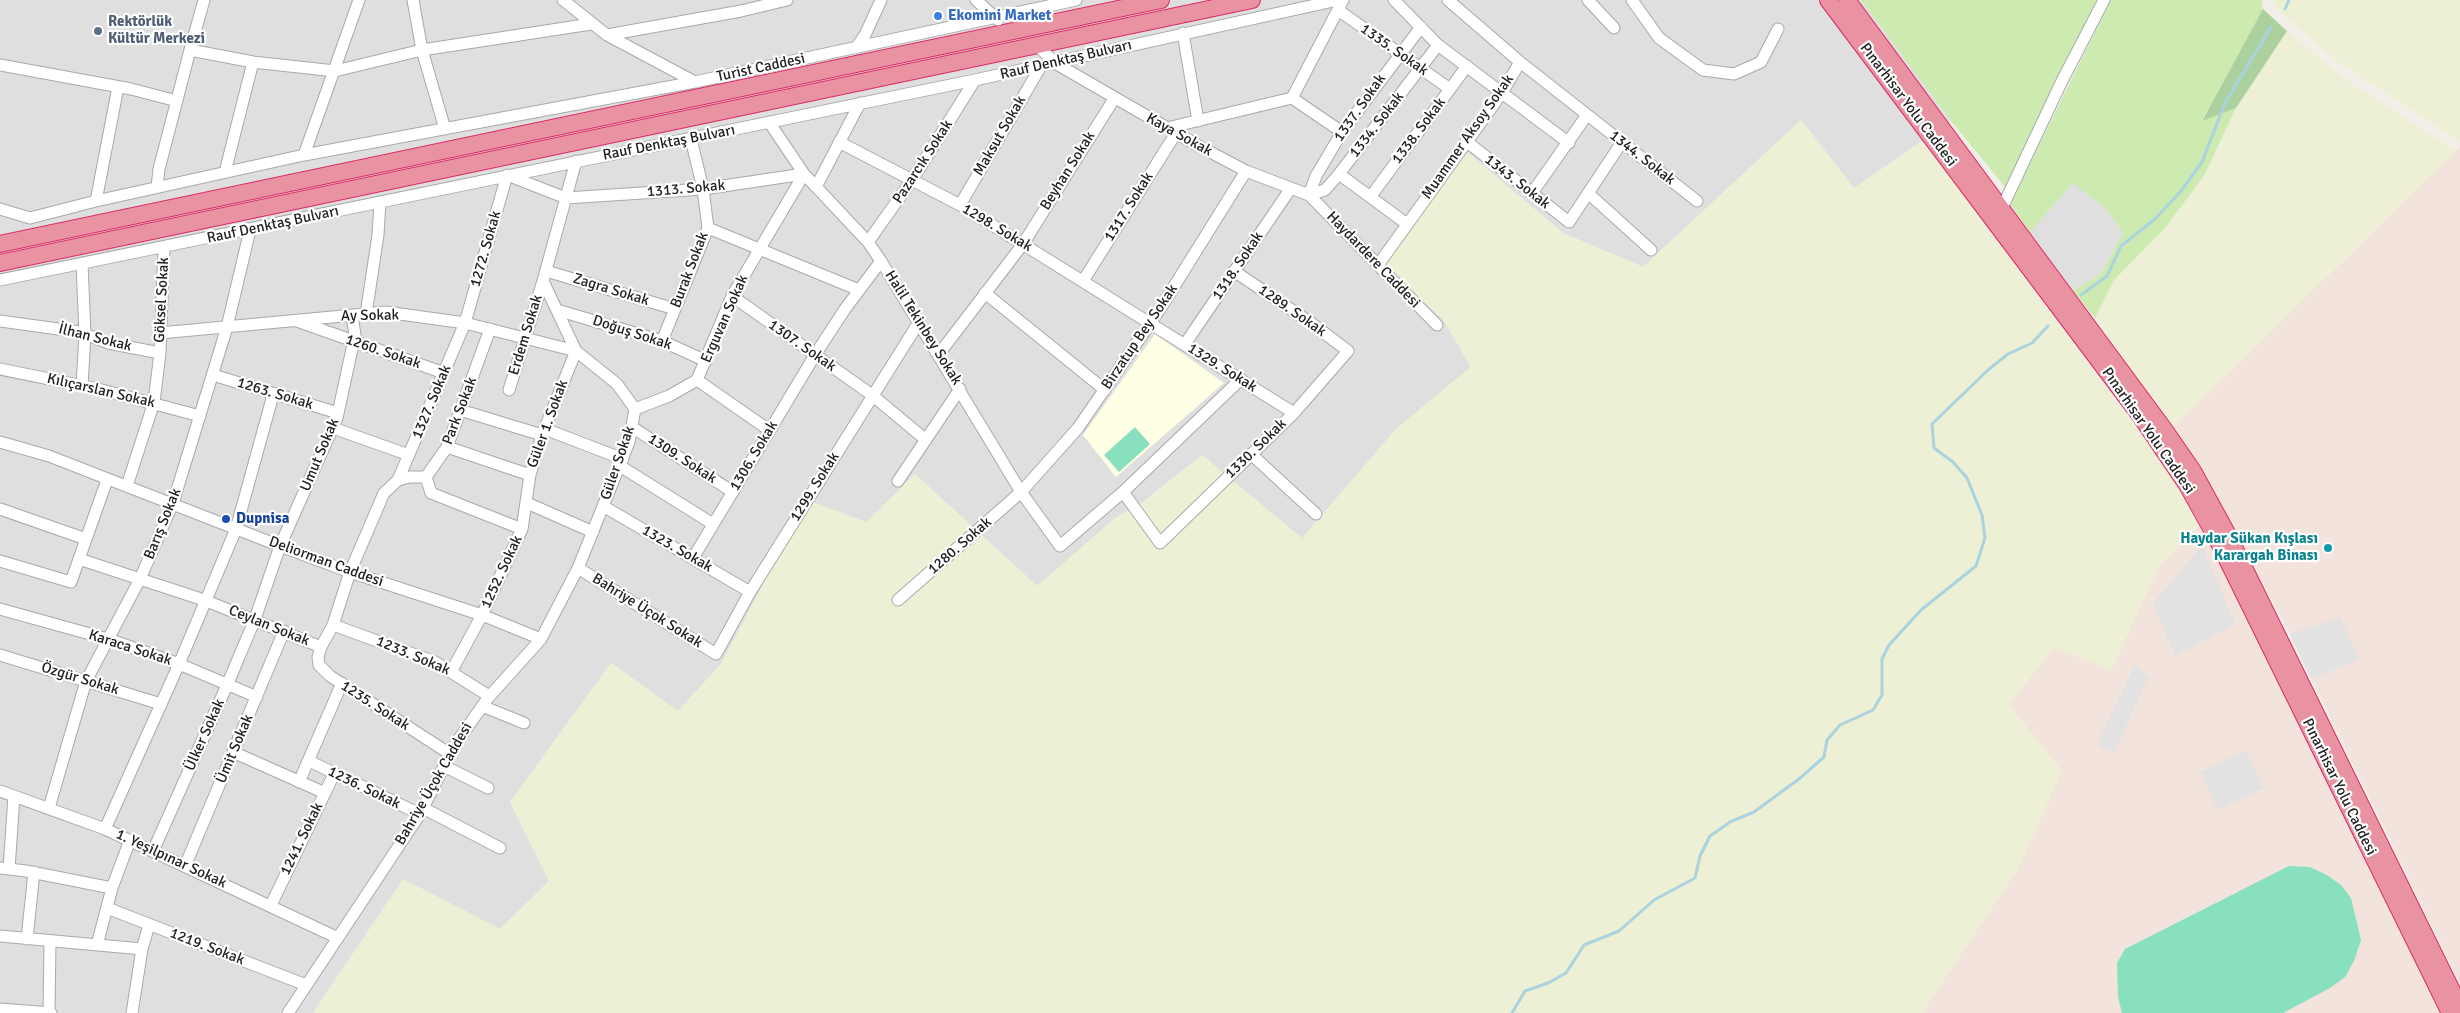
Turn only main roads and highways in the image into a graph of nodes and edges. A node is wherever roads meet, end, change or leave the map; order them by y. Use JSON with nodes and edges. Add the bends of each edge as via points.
{"nodes":[{"id":1,"x":1160,"y":0,"type":"edge"},
{"id":2,"x":1252,"y":0,"type":"edge"},
{"id":3,"x":1828,"y":0,"type":"edge"},
{"id":4,"x":1847,"y":0,"type":"edge"},
{"id":5,"x":0,"y":244,"type":"edge"},
{"id":6,"x":0,"y":263,"type":"edge"},
{"id":7,"x":2460,"y":1007,"type":"edge"},
{"id":8,"x":2450,"y":1013,"type":"edge"}],
"edges":[{"from":1,"to":5,"type":"highway"},
{"from":2,"to":6,"type":"highway","name":"Rauf Denktaş Bulvarı"},
{"from":3,"to":8,"type":"highway","name":"Pınarhisar Yolu Caddesi","via":[[2144,421],[2187,485],[2217,539]]},
{"from":4,"to":7,"type":"highway","name":"Pınarhisar Yolu Caddesi","via":[[2164,429],[2206,494]]}]}
